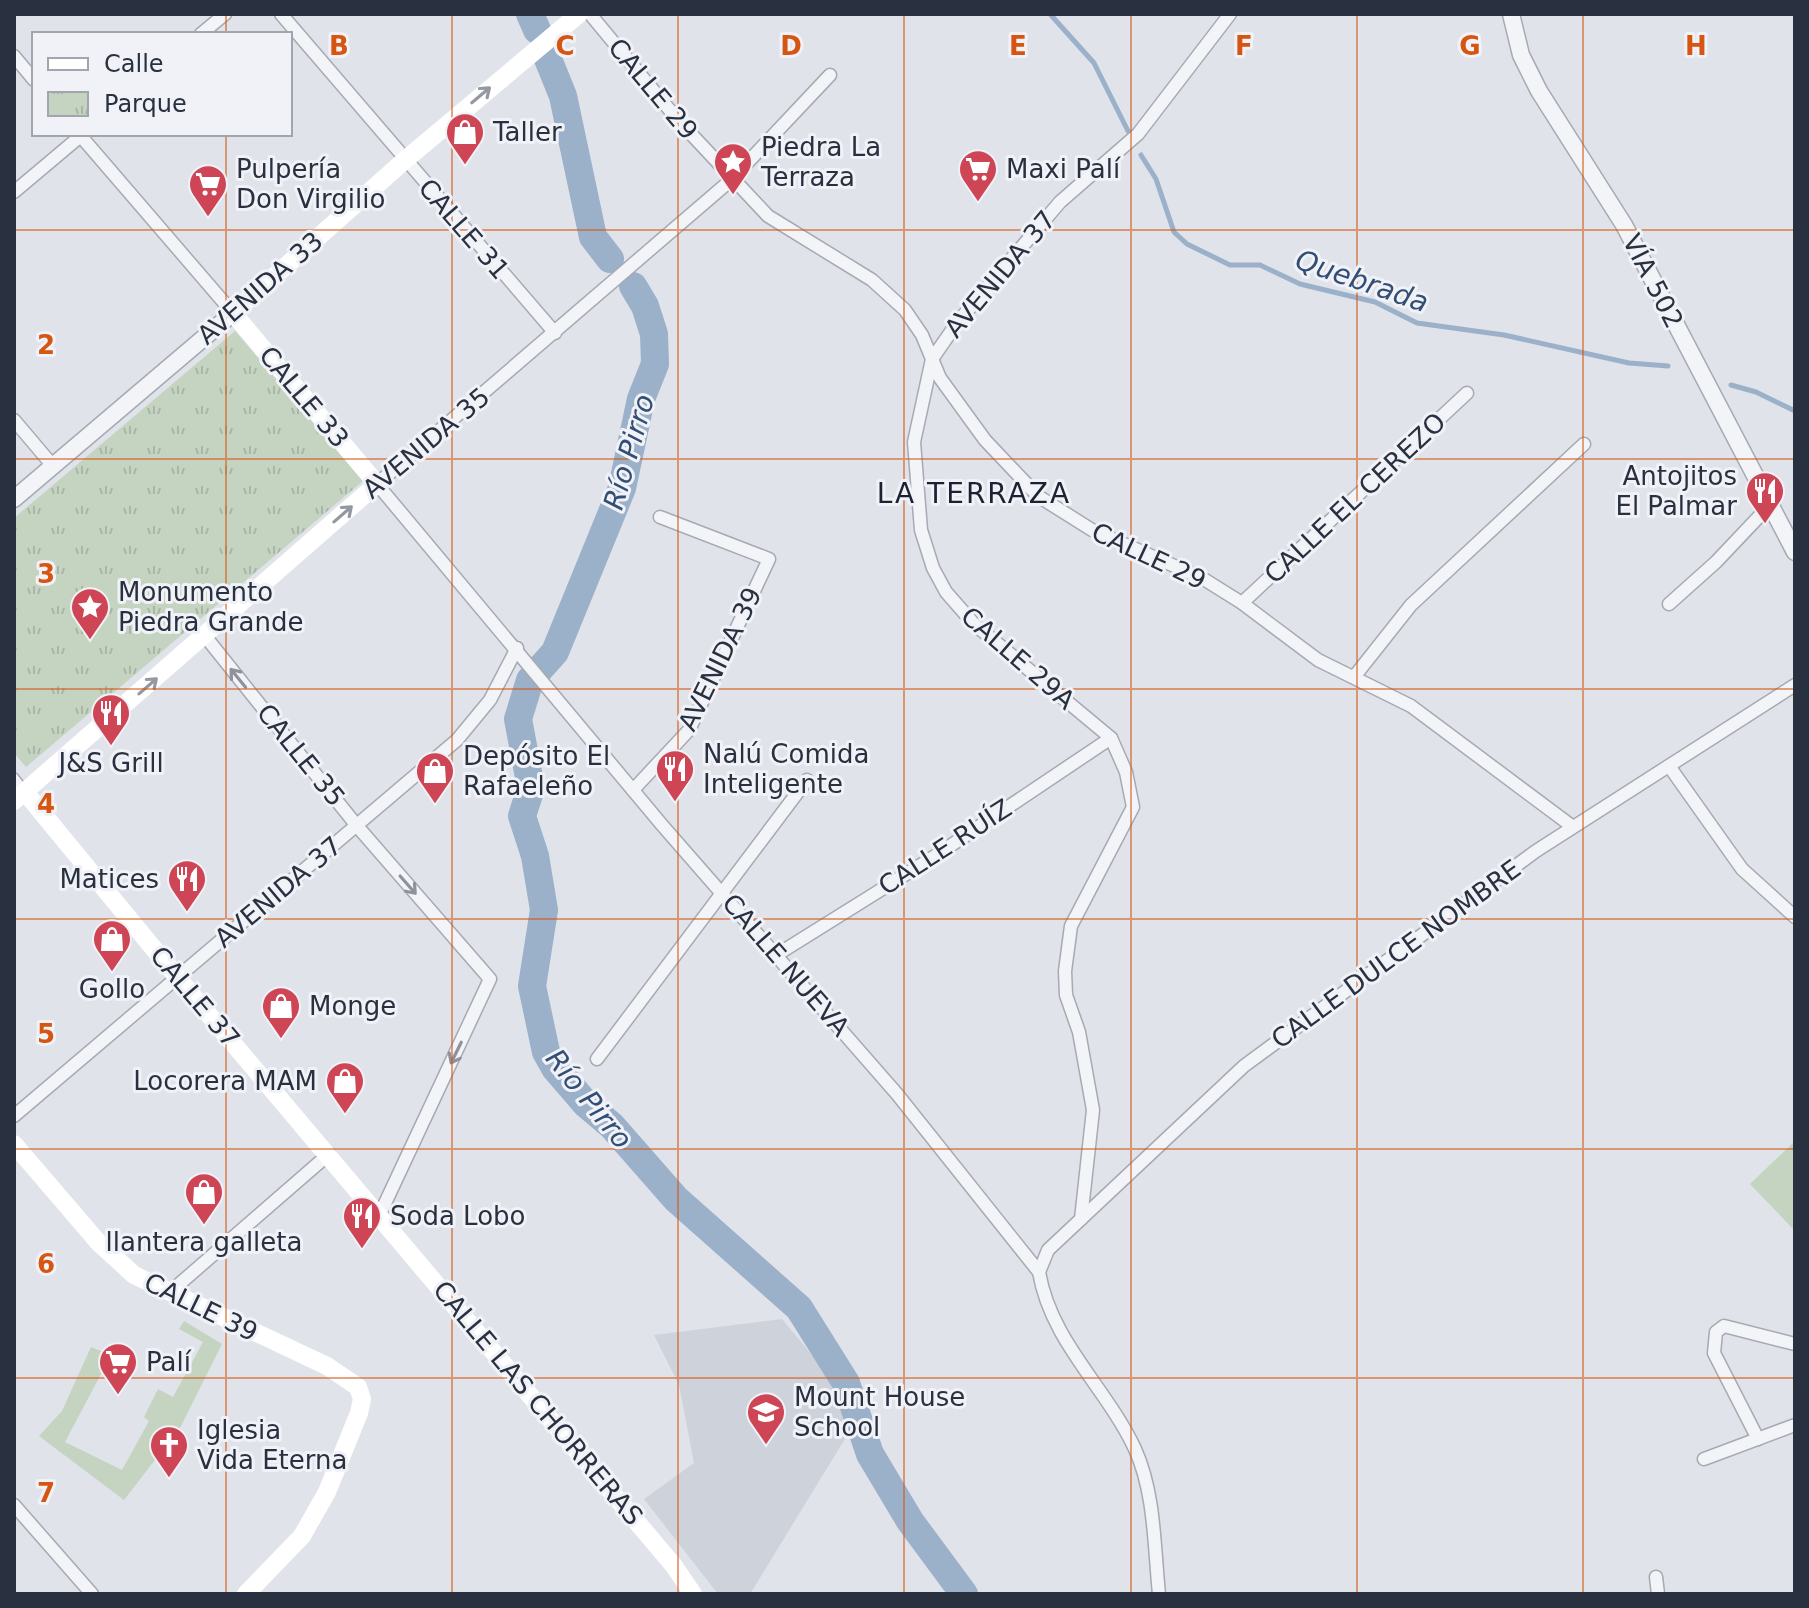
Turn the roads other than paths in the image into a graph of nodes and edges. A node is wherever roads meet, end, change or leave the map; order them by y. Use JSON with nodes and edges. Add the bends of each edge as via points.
{"nodes":[{"id":1,"x":225,"y":14,"type":"edge"},
{"id":2,"x":281,"y":14,"type":"edge"},
{"id":3,"x":579,"y":14,"type":"edge"},
{"id":4,"x":590,"y":14,"type":"edge"},
{"id":5,"x":1230,"y":14,"type":"edge"},
{"id":6,"x":1511,"y":14,"type":"edge"},
{"id":7,"x":203,"y":32,"type":"edge"},
{"id":8,"x":14,"y":56,"type":"edge"},
{"id":9,"x":830,"y":75,"type":"dead end"},
{"id":10,"x":32,"y":78,"type":"edge"},
{"id":11,"x":80,"y":136,"type":"edge"},
{"id":12,"x":82,"y":136,"type":"edge"},
{"id":13,"x":405,"y":160,"type":"junction"},
{"id":14,"x":731,"y":180,"type":"junction"},
{"id":15,"x":14,"y":192,"type":"edge"},
{"id":16,"x":233,"y":313,"type":"junction"},
{"id":17,"x":555,"y":333,"type":"junction"},
{"id":18,"x":932,"y":359,"type":"junction"},
{"id":19,"x":1467,"y":393,"type":"dead end"},
{"id":20,"x":14,"y":420,"type":"edge"},
{"id":21,"x":1584,"y":444,"type":"dead end"},
{"id":22,"x":53,"y":466,"type":"junction"},
{"id":23,"x":377,"y":484,"type":"junction"},
{"id":24,"x":14,"y":499,"type":"edge"},
{"id":25,"x":1769,"y":506,"type":"junction"},
{"id":26,"x":660,"y":517,"type":"dead end"},
{"id":27,"x":1795,"y":552,"type":"edge"},
{"id":28,"x":1242,"y":603,"type":"junction"},
{"id":29,"x":1669,"y":604,"type":"dead end"},
{"id":30,"x":205,"y":636,"type":"junction"},
{"id":31,"x":517,"y":648,"type":"junction"},
{"id":32,"x":529,"y":661,"type":"joint"},
{"id":33,"x":1354,"y":677,"type":"junction"},
{"id":34,"x":1795,"y":685,"type":"edge"},
{"id":35,"x":1111,"y":738,"type":"junction"},
{"id":36,"x":1669,"y":766,"type":"junction"},
{"id":37,"x":807,"y":780,"type":"dead end"},
{"id":38,"x":18,"y":790,"type":"edge"},
{"id":39,"x":633,"y":790,"type":"junction"},
{"id":40,"x":357,"y":826,"type":"junction"},
{"id":41,"x":1573,"y":827,"type":"junction"},
{"id":42,"x":722,"y":891,"type":"junction"},
{"id":43,"x":1795,"y":917,"type":"edge"},
{"id":44,"x":778,"y":954,"type":"junction"},
{"id":45,"x":177,"y":977,"type":"junction"},
{"id":46,"x":597,"y":1059,"type":"dead end"},
{"id":47,"x":14,"y":1116,"type":"edge"},
{"id":48,"x":14,"y":1144,"type":"edge"},
{"id":49,"x":329,"y":1154,"type":"junction"},
{"id":50,"x":380,"y":1214,"type":"junction"},
{"id":51,"x":1081,"y":1219,"type":"junction"},
{"id":52,"x":1039,"y":1272,"type":"junction"},
{"id":53,"x":169,"y":1293,"type":"junction"},
{"id":54,"x":1795,"y":1344,"type":"edge"},
{"id":55,"x":1795,"y":1425,"type":"edge"},
{"id":56,"x":1758,"y":1439,"type":"junction"},
{"id":57,"x":1704,"y":1459,"type":"dead end"},
{"id":58,"x":14,"y":1505,"type":"edge"},
{"id":59,"x":1656,"y":1577,"type":"dead end"},
{"id":60,"x":92,"y":1594,"type":"edge"},
{"id":61,"x":246,"y":1594,"type":"edge"},
{"id":62,"x":693,"y":1594,"type":"edge"},
{"id":63,"x":1159,"y":1594,"type":"edge"},
{"id":64,"x":1658,"y":1594,"type":"edge"}],
"edges":[{"from":1,"to":7,"type":"street"},
{"from":2,"to":13,"type":"street","name":"CALLE 31"},
{"from":13,"to":3,"type":"main road","name":"AVENIDA 33","one_way":true},
{"from":4,"to":14,"type":"street","name":"CALLE 29"},
{"from":5,"to":18,"type":"street","name":"AVENIDA 37","via":[[1138,134],[1060,202]]},
{"from":6,"to":25,"type":"street","name":"VÍA 502","via":[[1521,55],[1539,91],[1624,225]]},
{"from":8,"to":10,"type":"street"},
{"from":9,"to":14,"type":"street","name":"AVENIDA 35"},
{"from":11,"to":15,"type":"street"},
{"from":12,"to":16,"type":"street","name":"CALLE 33"},
{"from":13,"to":16,"type":"main road","name":"AVENIDA 33"},
{"from":13,"to":17,"type":"street","name":"CALLE 31"},
{"from":14,"to":17,"type":"street","name":"AVENIDA 35"},
{"from":14,"to":18,"type":"street","name":"CALLE 29","via":[[787,231],[872,280],[905,310]]},
{"from":16,"to":22,"type":"street","name":"AVENIDA 33"},
{"from":16,"to":23,"type":"main road","name":"CALLE 33"},
{"from":17,"to":23,"type":"street","name":"AVENIDA 35"},
{"from":18,"to":28,"type":"street","name":"CALLE 29","via":[[985,440],[1038,496],[1092,530],[1202,578]]},
{"from":18,"to":35,"type":"street","name":"CALLE 29A","via":[[914,442],[921,530],[933,568],[974,624]]},
{"from":19,"to":28,"type":"street","name":"CALLE EL CEREZO"},
{"from":20,"to":22,"type":"street"},
{"from":21,"to":33,"type":"street","via":[[1411,605]]},
{"from":22,"to":24,"type":"street","name":"AVENIDA 33"},
{"from":30,"to":23,"type":"main road","name":"AVENIDA 35","one_way":true},
{"from":23,"to":31,"type":"street","name":"CALLE 33"},
{"from":25,"to":27,"type":"street","name":"VÍA 502"},
{"from":25,"to":29,"type":"street"},
{"from":26,"to":39,"type":"street","name":"AVENIDA 39","via":[[769,559],[689,730]]},
{"from":28,"to":33,"type":"street","name":"CALLE 29","via":[[1318,660]]},
{"from":38,"to":30,"type":"main road","name":"AVENIDA 35","one_way":true},
{"from":40,"to":30,"type":"street","name":"CALLE 35","one_way":true},
{"from":31,"to":32,"type":"street","name":"CALLE 33"},
{"from":31,"to":40,"type":"street","name":"AVENIDA 37","via":[[473,724]]},
{"from":32,"to":39,"type":"street","name":"CALLE NUEVA"},
{"from":33,"to":41,"type":"street","name":"CALLE 29","via":[[1459,738]]},
{"from":34,"to":36,"type":"street","name":"CALLE DULCE NOMBRE"},
{"from":35,"to":44,"type":"street","name":"CALLE RUÍZ"},
{"from":35,"to":51,"type":"street","name":"CALLE 29A","via":[[1133,807],[1071,926],[1065,971],[1093,1110]]},
{"from":36,"to":41,"type":"street","name":"CALLE DULCE NOMBRE"},
{"from":36,"to":43,"type":"street","via":[[1742,869]]},
{"from":37,"to":42,"type":"street"},
{"from":38,"to":45,"type":"main road","name":"CALLE 37"},
{"from":39,"to":42,"type":"street","name":"CALLE NUEVA"},
{"from":40,"to":45,"type":"street","name":"AVENIDA 37"},
{"from":40,"to":50,"type":"street","name":"CALLE 35","one_way":true,"via":[[490,983]]},
{"from":41,"to":51,"type":"street","name":"CALLE DULCE NOMBRE","via":[[1244,1066]]},
{"from":42,"to":44,"type":"street","name":"CALLE NUEVA"},
{"from":42,"to":46,"type":"street"},
{"from":44,"to":52,"type":"street","name":"CALLE NUEVA"},
{"from":45,"to":47,"type":"street","name":"AVENIDA 37"},
{"from":45,"to":49,"type":"main road","name":"CALLE 37"},
{"from":48,"to":53,"type":"main road","name":"CALLE 39","via":[[115,1259]]},
{"from":49,"to":50,"type":"main road","name":"CALLE 37"},
{"from":49,"to":53,"type":"street"},
{"from":50,"to":62,"type":"main road","name":"CALLE LAS CHORRERAS"},
{"from":51,"to":52,"type":"street","name":"CALLE DULCE NOMBRE","via":[[1048,1250]]},
{"from":52,"to":63,"type":"street","via":[[1043,1297],[1061,1335],[1134,1447],[1143,1471]]},
{"from":53,"to":61,"type":"main road","name":"CALLE 39","via":[[352,1381],[361,1393],[359,1413],[306,1531]]},
{"from":54,"to":56,"type":"street","via":[[1724,1326],[1716,1332],[1714,1353]]},
{"from":55,"to":56,"type":"street"},
{"from":56,"to":57,"type":"street"},
{"from":58,"to":60,"type":"street"},
{"from":59,"to":64,"type":"street"}]}
